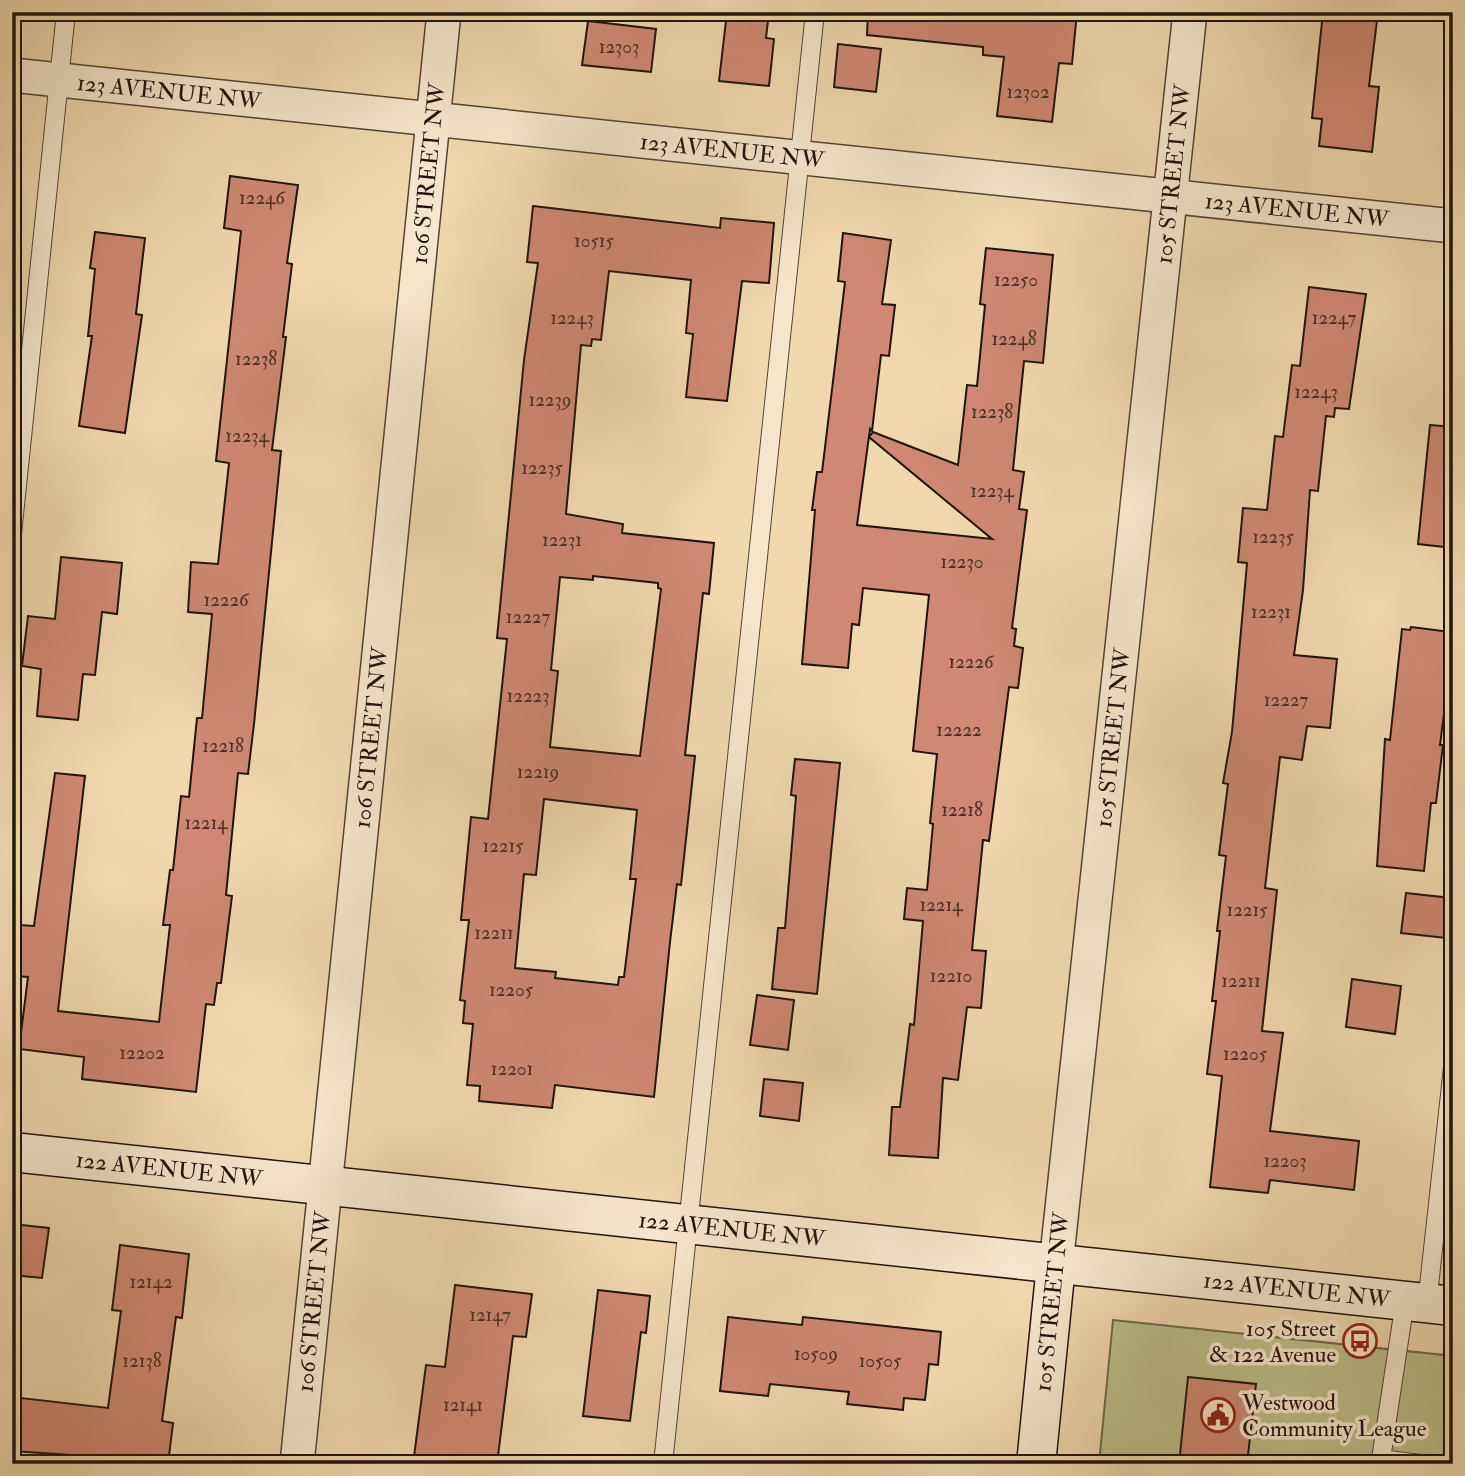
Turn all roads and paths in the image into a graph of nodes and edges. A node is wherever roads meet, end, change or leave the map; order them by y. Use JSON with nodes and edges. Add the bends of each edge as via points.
{"nodes":[{"id":1,"x":66,"y":12,"type":"edge"},
{"id":2,"x":444,"y":12,"type":"edge"},
{"id":3,"x":815,"y":12,"type":"edge"},
{"id":4,"x":1190,"y":12,"type":"edge"},
{"id":5,"x":12,"y":75,"type":"edge"},
{"id":6,"x":59,"y":80,"type":"junction"},
{"id":7,"x":432,"y":119,"type":"junction"},
{"id":8,"x":800,"y":158,"type":"junction"},
{"id":9,"x":1170,"y":197,"type":"junction"},
{"id":10,"x":1453,"y":226,"type":"edge"},
{"id":11,"x":12,"y":534,"type":"edge"},
{"id":12,"x":1453,"y":1067,"type":"edge"},
{"id":13,"x":12,"y":1152,"type":"edge"},
{"id":14,"x":325,"y":1185,"type":"junction"},
{"id":15,"x":688,"y":1224,"type":"junction"},
{"id":16,"x":1056,"y":1265,"type":"junction"},
{"id":17,"x":1428,"y":1304,"type":"edge"},
{"id":18,"x":297,"y":1464,"type":"edge"},
{"id":19,"x":663,"y":1464,"type":"edge"},
{"id":20,"x":1035,"y":1464,"type":"edge"},
{"id":21,"x":1420,"y":1464,"type":"edge"}],
"edges":[{"from":1,"to":6,"type":"lane"},
{"from":2,"to":7,"type":"street","name":"106 STREET NW"},
{"from":3,"to":8,"type":"lane"},
{"from":4,"to":9,"type":"street","name":"105 STREET NW"},
{"from":5,"to":6,"type":"street","name":"123 AVENUE NW"},
{"from":6,"to":7,"type":"street","name":"123 AVENUE NW"},
{"from":6,"to":11,"type":"lane"},
{"from":7,"to":8,"type":"street","name":"123 AVENUE NW"},
{"from":7,"to":14,"type":"street","name":"106 STREET NW"},
{"from":8,"to":9,"type":"street","name":"123 AVENUE NW"},
{"from":8,"to":15,"type":"lane"},
{"from":9,"to":10,"type":"street","name":"123 AVENUE NW"},
{"from":9,"to":16,"type":"street","name":"105 STREET NW"},
{"from":12,"to":17,"type":"lane"},
{"from":13,"to":14,"type":"street","name":"122 AVENUE NW"},
{"from":14,"to":15,"type":"street","name":"122 AVENUE NW"},
{"from":14,"to":18,"type":"street","name":"106 STREET NW"},
{"from":15,"to":16,"type":"street","name":"122 AVENUE NW"},
{"from":15,"to":19,"type":"lane"},
{"from":16,"to":17,"type":"street","name":"122 AVENUE NW"},
{"from":16,"to":20,"type":"street","name":"105 STREET NW"},
{"from":17,"to":21,"type":"lane","via":[[1381,1459]]}]}
